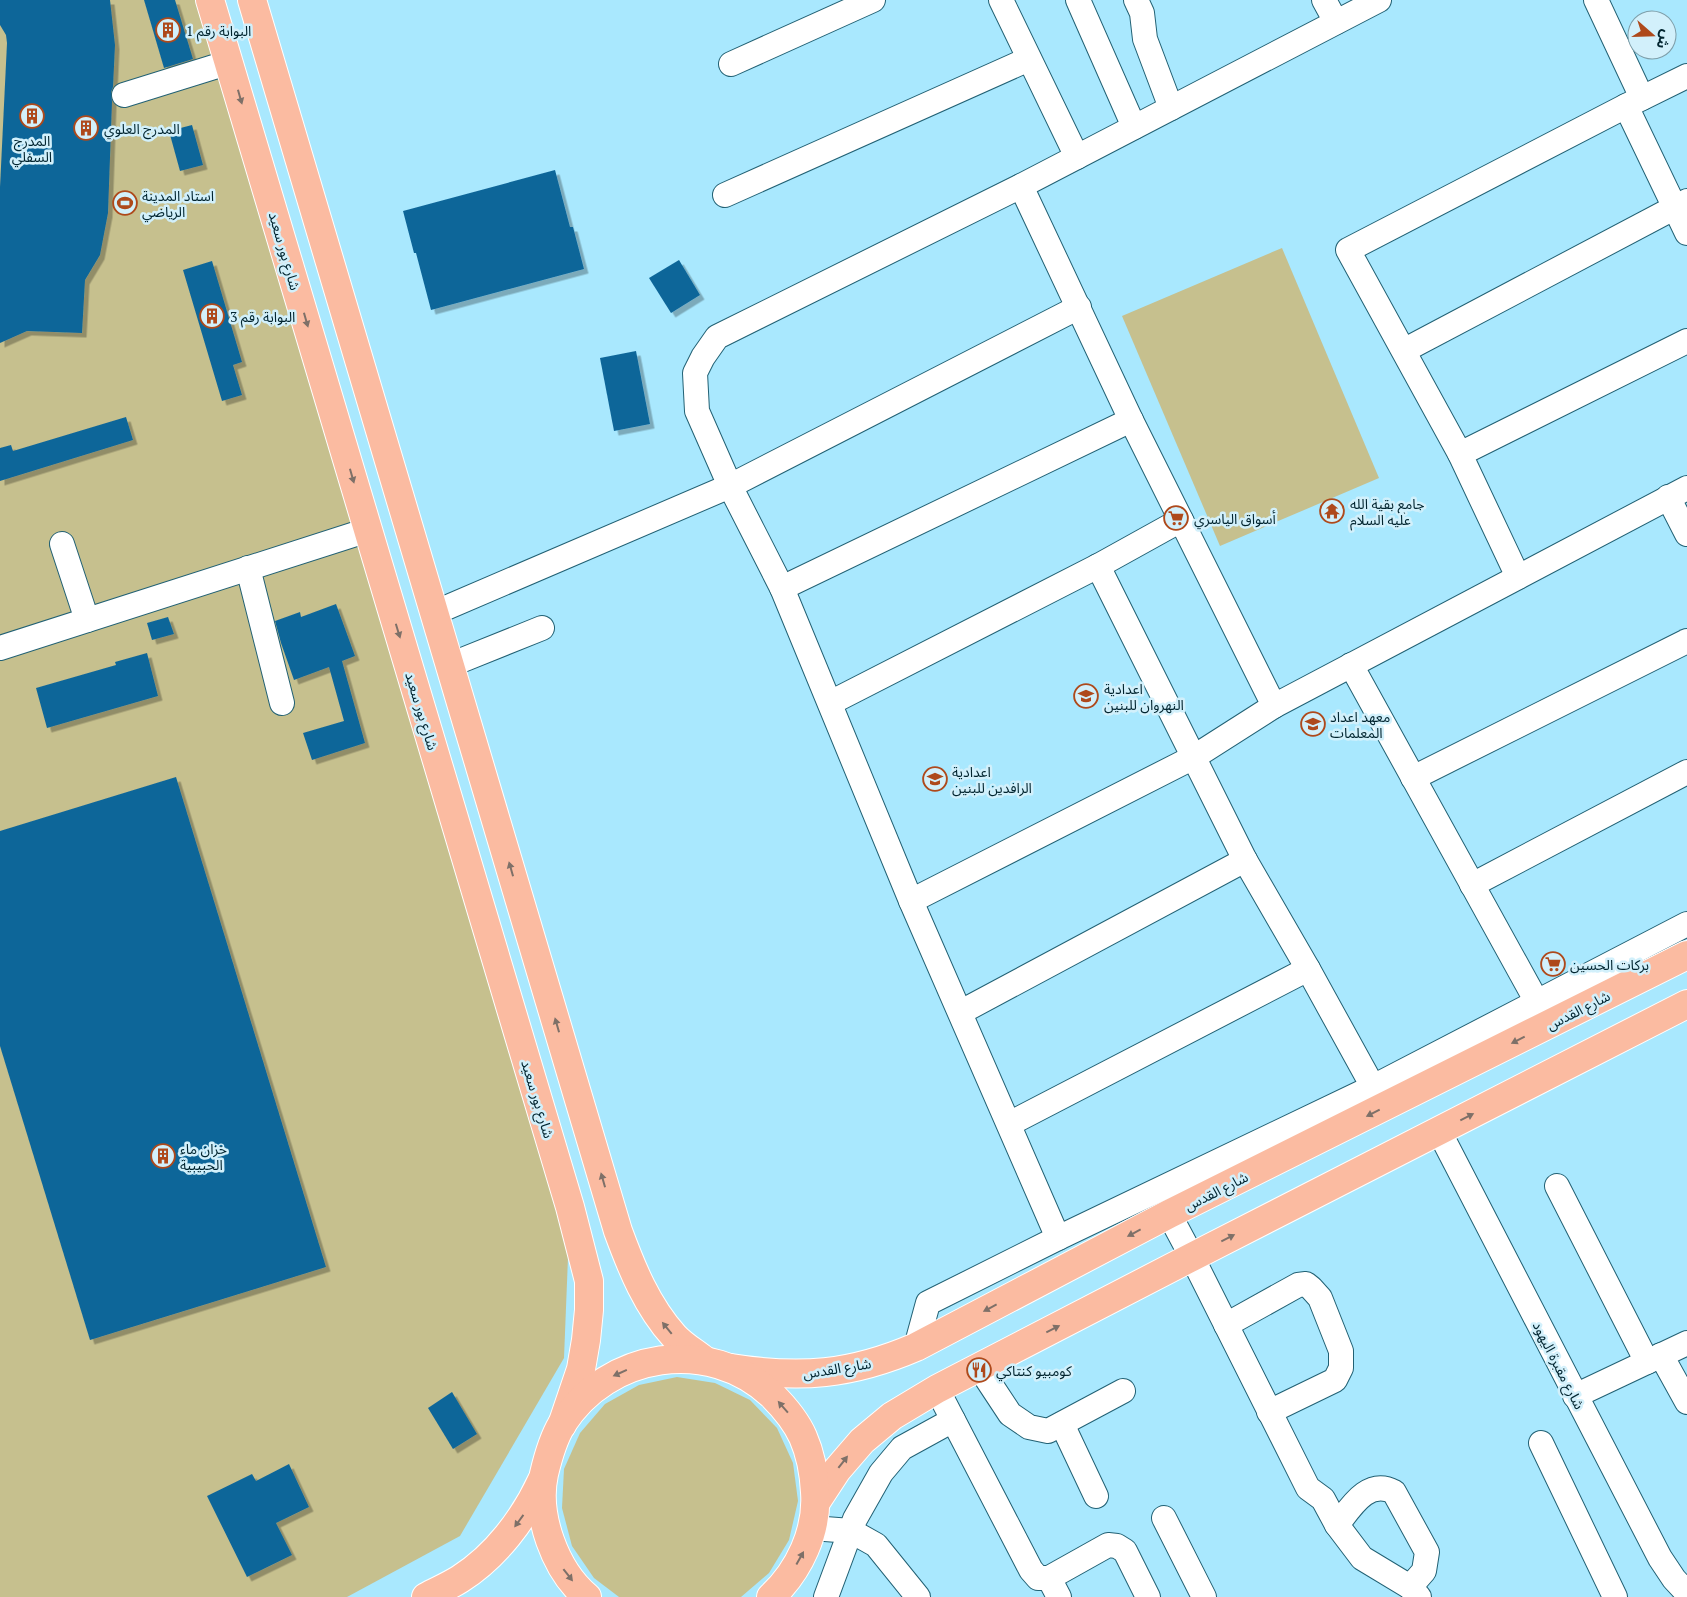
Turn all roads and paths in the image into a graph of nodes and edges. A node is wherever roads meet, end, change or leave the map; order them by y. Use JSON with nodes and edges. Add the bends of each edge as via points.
{"nodes":[{"id":1,"x":210,"y":0,"type":"edge"},
{"id":2,"x":252,"y":0,"type":"edge"},
{"id":3,"x":873,"y":0,"type":"edge"},
{"id":4,"x":1001,"y":0,"type":"edge"},
{"id":5,"x":1078,"y":0,"type":"edge"},
{"id":6,"x":1136,"y":0,"type":"edge"},
{"id":7,"x":1324,"y":0,"type":"edge"},
{"id":8,"x":1380,"y":0,"type":"edge"},
{"id":9,"x":1596,"y":0,"type":"edge"},
{"id":10,"x":1336,"y":22,"type":"junction"},
{"id":11,"x":1029,"y":59,"type":"junction"},
{"id":12,"x":230,"y":62,"type":"junction"},
{"id":13,"x":731,"y":64,"type":"dead end"},
{"id":14,"x":1687,"y":76,"type":"edge"},
{"id":15,"x":124,"y":95,"type":"dead end"},
{"id":16,"x":1634,"y":102,"type":"junction"},
{"id":17,"x":1171,"y":108,"type":"junction"},
{"id":18,"x":1134,"y":127,"type":"junction"},
{"id":19,"x":1077,"y":157,"type":"junction"},
{"id":20,"x":1021,"y":186,"type":"junction"},
{"id":21,"x":725,"y":195,"type":"dead end"},
{"id":22,"x":1681,"y":204,"type":"edge"},
{"id":23,"x":1687,"y":233,"type":"edge"},
{"id":24,"x":1079,"y":307,"type":"junction"},
{"id":25,"x":1687,"y":341,"type":"edge"},
{"id":26,"x":1404,"y":350,"type":"junction"},
{"id":27,"x":1130,"y":420,"type":"junction"},
{"id":28,"x":1460,"y":454,"type":"junction"},
{"id":29,"x":730,"y":486,"type":"junction"},
{"id":30,"x":1678,"y":493,"type":"edge"},
{"id":31,"x":1181,"y":520,"type":"junction"},
{"id":32,"x":368,"y":530,"type":"junction"},
{"id":33,"x":1687,"y":534,"type":"edge"},
{"id":34,"x":62,"y":544,"type":"dead end"},
{"id":35,"x":1098,"y":566,"type":"junction"},
{"id":36,"x":248,"y":568,"type":"junction"},
{"id":37,"x":1518,"y":577,"type":"junction"},
{"id":38,"x":782,"y":588,"type":"junction"},
{"id":39,"x":434,"y":613,"type":"junction"},
{"id":40,"x":87,"y":620,"type":"junction"},
{"id":41,"x":542,"y":628,"type":"dead end"},
{"id":42,"x":1687,"y":641,"type":"edge"},
{"id":43,"x":0,"y":648,"type":"edge"},
{"id":44,"x":450,"y":665,"type":"junction"},
{"id":45,"x":1351,"y":665,"type":"junction"},
{"id":46,"x":282,"y":703,"type":"dead end"},
{"id":47,"x":830,"y":703,"type":"junction"},
{"id":48,"x":1274,"y":706,"type":"junction"},
{"id":49,"x":467,"y":719,"type":"junction"},
{"id":50,"x":428,"y":730,"type":"junction"},
{"id":51,"x":1194,"y":758,"type":"junction"},
{"id":52,"x":1687,"y":772,"type":"edge"},
{"id":53,"x":1413,"y":778,"type":"junction"},
{"id":54,"x":1245,"y":860,"type":"junction"},
{"id":55,"x":1472,"y":885,"type":"junction"},
{"id":56,"x":911,"y":901,"type":"junction"},
{"id":57,"x":1687,"y":924,"type":"edge"},
{"id":58,"x":1687,"y":956,"type":"edge"},
{"id":59,"x":1308,"y":969,"type":"junction"},
{"id":60,"x":1644,"y":977,"type":"junction"},
{"id":61,"x":1537,"y":1002,"type":"junction"},
{"id":62,"x":1687,"y":1004,"type":"edge"},
{"id":63,"x":961,"y":1012,"type":"junction"},
{"id":64,"x":1661,"y":1017,"type":"junction"},
{"id":65,"x":1373,"y":1087,"type":"junction"},
{"id":66,"x":1009,"y":1124,"type":"junction"},
{"id":67,"x":1439,"y":1131,"type":"junction"},
{"id":68,"x":1557,"y":1186,"type":"dead end"},
{"id":69,"x":1169,"y":1214,"type":"junction"},
{"id":70,"x":1058,"y":1238,"type":"junction"},
{"id":71,"x":1192,"y":1257,"type":"junction"},
{"id":72,"x":1226,"y":1325,"type":"junction"},
{"id":73,"x":1687,"y":1343,"type":"edge"},
{"id":74,"x":916,"y":1347,"type":"junction"},
{"id":75,"x":1654,"y":1359,"type":"junction"},
{"id":76,"x":704,"y":1360,"type":"junction"},
{"id":77,"x":979,"y":1367,"type":"junction"},
{"id":78,"x":731,"y":1368,"type":"junction"},
{"id":79,"x":937,"y":1389,"type":"junction"},
{"id":80,"x":1123,"y":1390,"type":"dead end"},
{"id":81,"x":1575,"y":1396,"type":"junction"},
{"id":82,"x":1687,"y":1402,"type":"edge"},
{"id":83,"x":1269,"y":1412,"type":"junction"},
{"id":84,"x":953,"y":1420,"type":"junction"},
{"id":85,"x":562,"y":1424,"type":"junction"},
{"id":86,"x":1062,"y":1424,"type":"junction"},
{"id":87,"x":1541,"y":1443,"type":"dead end"},
{"id":88,"x":543,"y":1479,"type":"junction"},
{"id":89,"x":1096,"y":1496,"type":"dead end"},
{"id":90,"x":814,"y":1515,"type":"junction"},
{"id":91,"x":1164,"y":1518,"type":"dead end"},
{"id":92,"x":1337,"y":1525,"type":"junction"},
{"id":93,"x":851,"y":1531,"type":"junction"},
{"id":94,"x":1054,"y":1588,"type":"edge"},
{"id":95,"x":1415,"y":1592,"type":"edge"},
{"id":96,"x":1687,"y":1594,"type":"edge"},
{"id":97,"x":773,"y":1596,"type":"edge"},
{"id":98,"x":426,"y":1597,"type":"edge"},
{"id":99,"x":587,"y":1597,"type":"edge"},
{"id":100,"x":826,"y":1597,"type":"edge"},
{"id":101,"x":918,"y":1597,"type":"edge"},
{"id":102,"x":1148,"y":1597,"type":"edge"},
{"id":103,"x":1204,"y":1597,"type":"edge"},
{"id":104,"x":1615,"y":1597,"type":"edge"}],
"edges":[{"from":1,"to":12,"type":"main road","name":"شارع بور سعيد"},
{"from":2,"to":39,"type":"main road"},
{"from":3,"to":13,"type":"street"},
{"from":4,"to":11,"type":"street"},
{"from":5,"to":18,"type":"street"},
{"from":6,"to":17,"type":"street","via":[[1142,12],[1145,39]]},
{"from":7,"to":10,"type":"street"},
{"from":8,"to":10,"type":"street"},
{"from":9,"to":16,"type":"street"},
{"from":10,"to":17,"type":"street"},
{"from":11,"to":19,"type":"street"},
{"from":11,"to":21,"type":"street"},
{"from":12,"to":15,"type":"street"},
{"from":12,"to":32,"type":"main road","name":"شارع بور سعيد","one_way":true},
{"from":14,"to":16,"type":"street"},
{"from":16,"to":22,"type":"street"},
{"from":16,"to":26,"type":"street","via":[[1348,250]]},
{"from":17,"to":18,"type":"street"},
{"from":18,"to":19,"type":"street"},
{"from":19,"to":20,"type":"street"},
{"from":20,"to":24,"type":"street"},
{"from":20,"to":29,"type":"street","via":[[717,337],[695,373],[697,411]]},
{"from":22,"to":23,"type":"street"},
{"from":22,"to":26,"type":"street"},
{"from":24,"to":27,"type":"street"},
{"from":24,"to":29,"type":"street"},
{"from":25,"to":28,"type":"street"},
{"from":26,"to":28,"type":"street"},
{"from":27,"to":31,"type":"street"},
{"from":27,"to":38,"type":"street"},
{"from":28,"to":37,"type":"street"},
{"from":29,"to":38,"type":"street"},
{"from":29,"to":39,"type":"street"},
{"from":30,"to":33,"type":"street"},
{"from":30,"to":37,"type":"street"},
{"from":31,"to":35,"type":"street"},
{"from":31,"to":48,"type":"street"},
{"from":32,"to":36,"type":"street"},
{"from":32,"to":50,"type":"main road","name":"شارع بور سعيد","one_way":true},
{"from":34,"to":40,"type":"street"},
{"from":35,"to":47,"type":"street"},
{"from":35,"to":51,"type":"street"},
{"from":36,"to":40,"type":"street"},
{"from":36,"to":46,"type":"street"},
{"from":37,"to":45,"type":"street"},
{"from":38,"to":47,"type":"street"},
{"from":39,"to":44,"type":"main road"},
{"from":40,"to":43,"type":"street"},
{"from":41,"to":44,"type":"street"},
{"from":42,"to":53,"type":"street"},
{"from":44,"to":49,"type":"main road"},
{"from":45,"to":48,"type":"street"},
{"from":45,"to":53,"type":"street"},
{"from":47,"to":56,"type":"street"},
{"from":48,"to":51,"type":"street"},
{"from":49,"to":50,"type":"main road"},
{"from":76,"to":49,"type":"main road","one_way":true,"via":[[675,1338],[653,1310],[618,1231]]},
{"from":50,"to":85,"type":"main road","name":"شارع بور سعيد","via":[[589,1281],[585,1349]]},
{"from":51,"to":54,"type":"street"},
{"from":51,"to":56,"type":"street"},
{"from":52,"to":55,"type":"street"},
{"from":53,"to":55,"type":"street"},
{"from":54,"to":59,"type":"street"},
{"from":54,"to":63,"type":"street"},
{"from":55,"to":61,"type":"street"},
{"from":56,"to":63,"type":"street"},
{"from":57,"to":61,"type":"street"},
{"from":58,"to":60,"type":"main road","name":"شارع القدس"},
{"from":59,"to":65,"type":"street"},
{"from":59,"to":66,"type":"street"},
{"from":60,"to":64,"type":"main road"},
{"from":60,"to":69,"type":"main road","name":"شارع القدس","one_way":true},
{"from":61,"to":65,"type":"street"},
{"from":62,"to":64,"type":"main road"},
{"from":63,"to":66,"type":"street"},
{"from":67,"to":64,"type":"main road","one_way":true},
{"from":65,"to":70,"type":"street"},
{"from":66,"to":70,"type":"street"},
{"from":71,"to":67,"type":"main road","one_way":true},
{"from":67,"to":81,"type":"street","name":"شارع مقبرة اليهود"},
{"from":68,"to":75,"type":"street"},
{"from":69,"to":71,"type":"street"},
{"from":69,"to":74,"type":"main road","name":"شارع القدس","one_way":true},
{"from":70,"to":74,"type":"street","via":[[928,1303]]},
{"from":71,"to":72,"type":"street"},
{"from":77,"to":71,"type":"main road","one_way":true},
{"from":72,"to":83,"type":"street"},
{"from":72,"to":83,"type":"street","via":[[1298,1285],[1306,1284],[1320,1298],[1341,1351],[1341,1368],[1336,1380]]},
{"from":73,"to":75,"type":"street"},
{"from":74,"to":78,"type":"main road","name":"شارع القدس","via":[[872,1364],[825,1373],[778,1374]]},
{"from":75,"to":81,"type":"street"},
{"from":75,"to":82,"type":"street"},
{"from":76,"to":78,"type":"main road"},
{"from":76,"to":85,"type":"main road","one_way":true,"via":[[671,1358],[639,1364],[616,1374],[582,1398]]},
{"from":77,"to":79,"type":"main road"},
{"from":77,"to":86,"type":"street","via":[[1010,1414],[1030,1428],[1048,1431]]},
{"from":90,"to":78,"type":"main road","one_way":true,"via":[[814,1468],[803,1436],[785,1408],[761,1384]]},
{"from":79,"to":84,"type":"street"},
{"from":90,"to":79,"type":"main road","one_way":true,"via":[[837,1470],[862,1441],[892,1416]]},
{"from":80,"to":86,"type":"street"},
{"from":81,"to":96,"type":"street","name":"شارع مقبرة اليهود","via":[[1660,1558]]},
{"from":83,"to":92,"type":"street","via":[[1308,1488],[1323,1499]]},
{"from":84,"to":93,"type":"street","via":[[902,1448],[881,1473]]},
{"from":84,"to":94,"type":"street","via":[[1031,1570]]},
{"from":85,"to":88,"type":"main road","via":[[550,1451]]},
{"from":86,"to":89,"type":"street"},
{"from":87,"to":104,"type":"street"},
{"from":88,"to":98,"type":"main road","one_way":true,"via":[[522,1518],[493,1551],[459,1580]]},
{"from":88,"to":99,"type":"main road","one_way":true,"via":[[543,1510],[549,1540],[562,1568]]},
{"from":90,"to":93,"type":"street"},
{"from":97,"to":90,"type":"main road","one_way":true,"via":[[791,1575],[804,1552]]},
{"from":91,"to":103,"type":"street"},
{"from":92,"to":95,"type":"street","via":[[1362,1558]]},
{"from":92,"to":95,"type":"street","via":[[1364,1493],[1386,1487],[1394,1492],[1427,1552],[1424,1571]]},
{"from":93,"to":100,"type":"street"},
{"from":93,"to":101,"type":"street","via":[[876,1545]]},
{"from":94,"to":102,"type":"street","via":[[1108,1545],[1125,1551]]}]}
